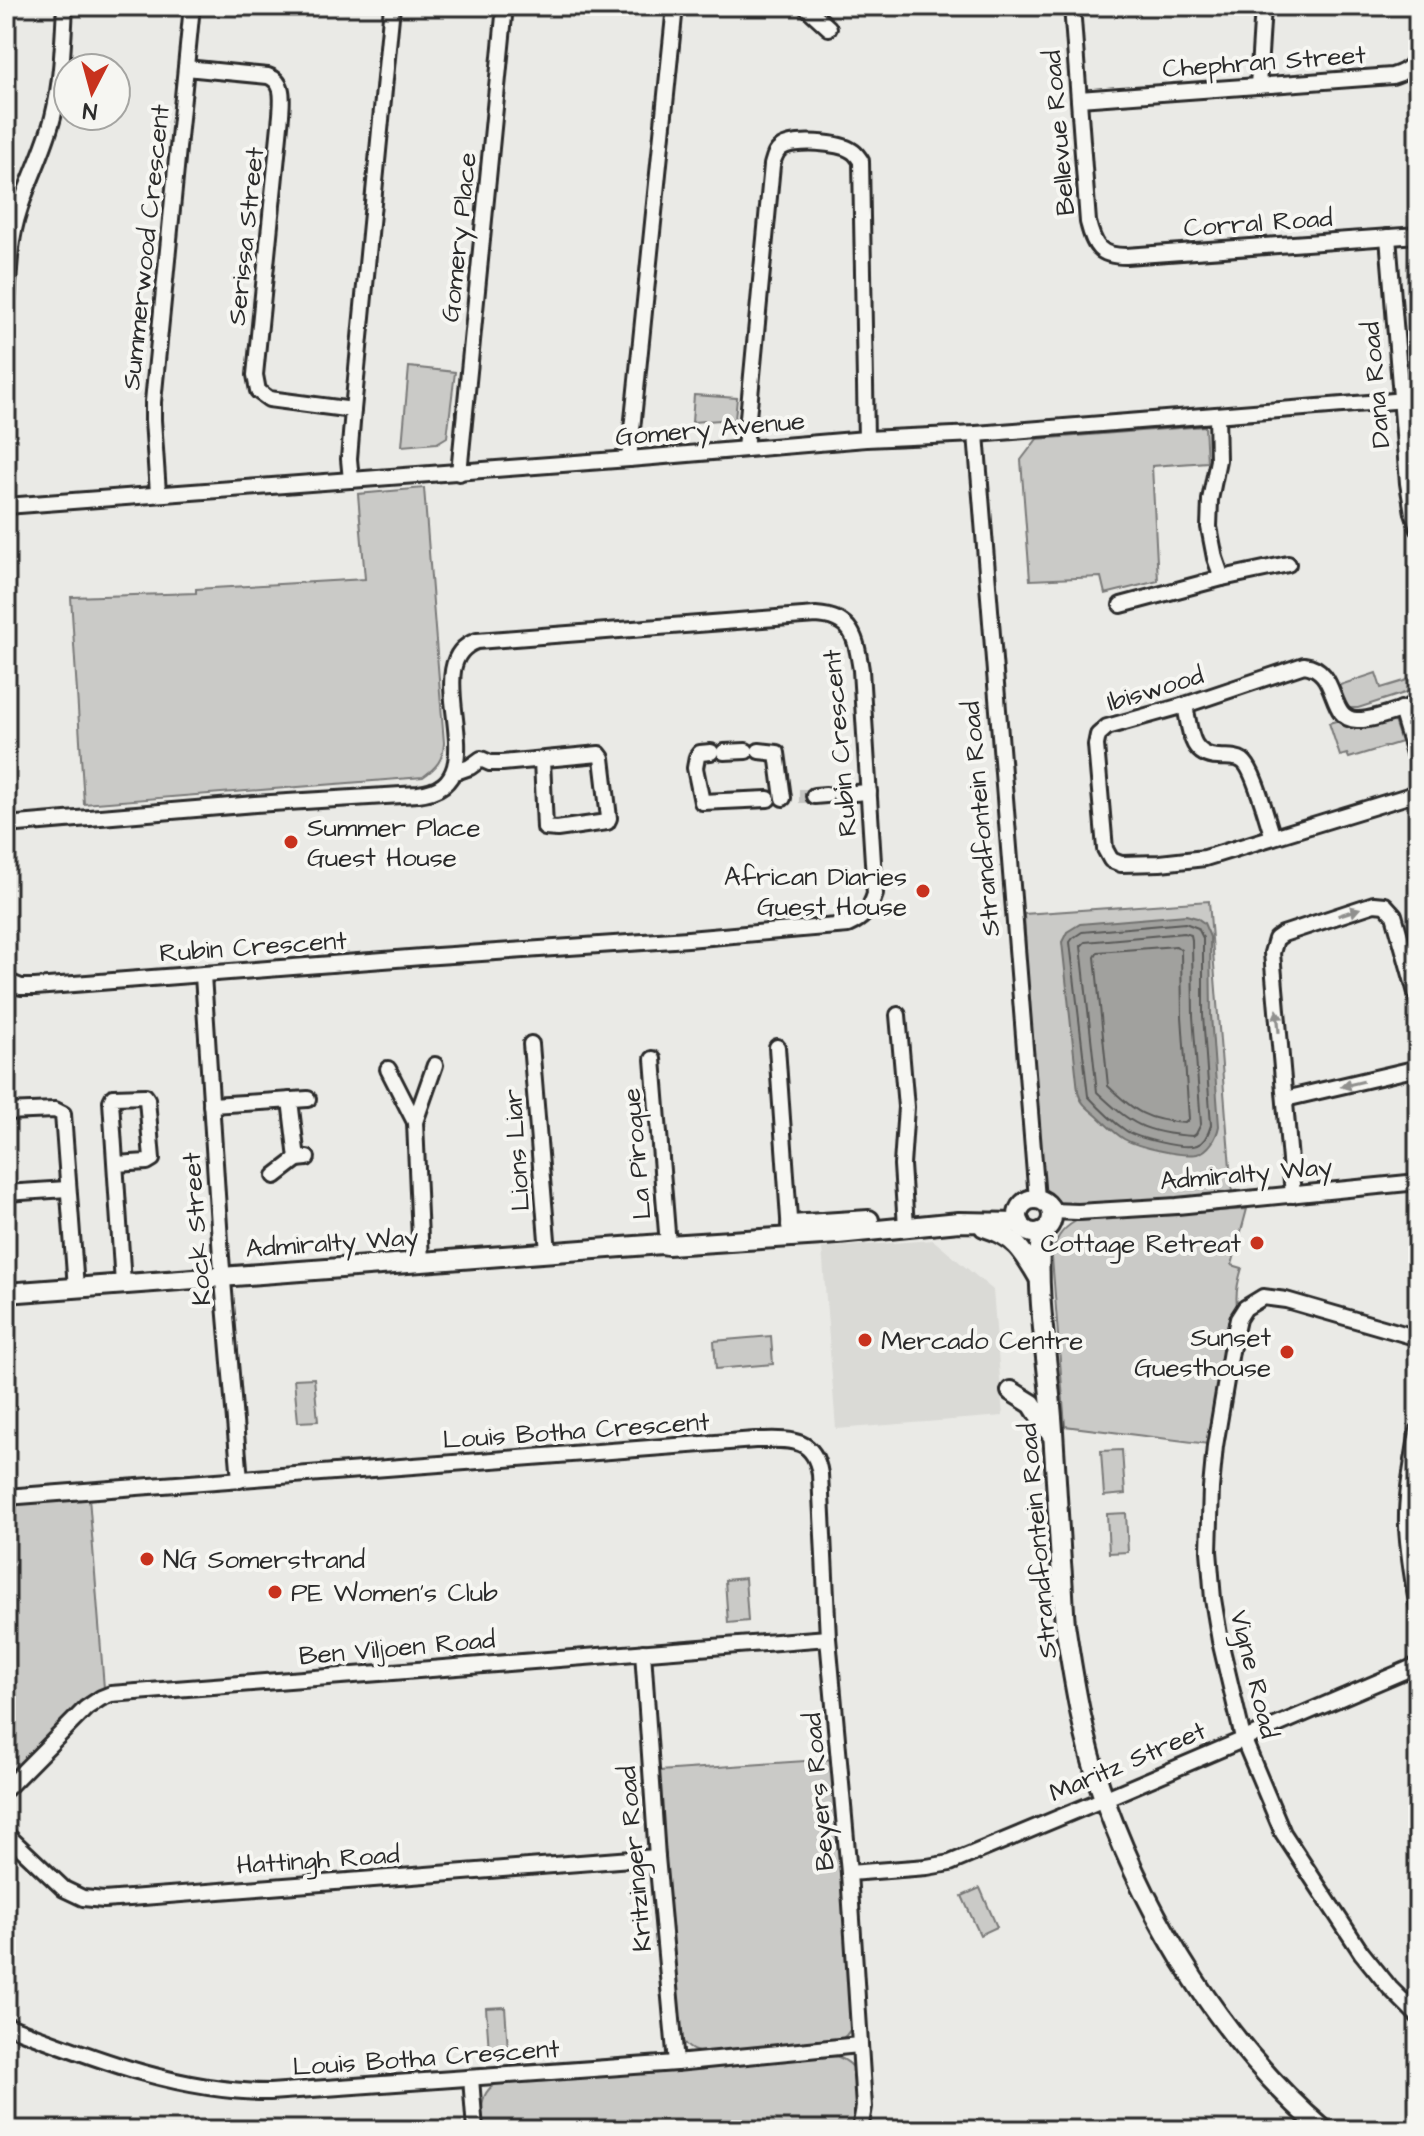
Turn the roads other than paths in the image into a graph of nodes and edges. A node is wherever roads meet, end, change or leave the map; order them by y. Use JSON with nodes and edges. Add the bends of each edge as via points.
{"nodes":[{"id":1,"x":65,"y":6,"type":"edge"},
{"id":2,"x":192,"y":6,"type":"edge"},
{"id":3,"x":392,"y":6,"type":"edge"},
{"id":4,"x":505,"y":6,"type":"edge"},
{"id":5,"x":675,"y":6,"type":"edge"},
{"id":6,"x":805,"y":6,"type":"edge"},
{"id":7,"x":1072,"y":6,"type":"edge"},
{"id":8,"x":1263,"y":6,"type":"edge"},
{"id":9,"x":829,"y":28,"type":"dead end"},
{"id":10,"x":1418,"y":30,"type":"edge"},
{"id":11,"x":186,"y":68,"type":"junction"},
{"id":12,"x":1258,"y":86,"type":"junction"},
{"id":13,"x":1079,"y":99,"type":"junction"},
{"id":14,"x":1418,"y":235,"type":"edge"},
{"id":15,"x":1388,"y":237,"type":"junction"},
{"id":16,"x":1103,"y":252,"type":"joint"},
{"id":17,"x":6,"y":315,"type":"edge"},
{"id":18,"x":1418,"y":399,"type":"edge"},
{"id":19,"x":1401,"y":400,"type":"junction"},
{"id":20,"x":353,"y":410,"type":"junction"},
{"id":21,"x":1217,"y":415,"type":"junction"},
{"id":22,"x":976,"y":434,"type":"junction"},
{"id":23,"x":866,"y":439,"type":"junction"},
{"id":24,"x":745,"y":449,"type":"junction"},
{"id":25,"x":629,"y":459,"type":"junction"},
{"id":26,"x":459,"y":473,"type":"junction"},
{"id":27,"x":351,"y":480,"type":"junction"},
{"id":28,"x":158,"y":493,"type":"junction"},
{"id":29,"x":6,"y":506,"type":"edge"},
{"id":30,"x":1418,"y":528,"type":"edge"},
{"id":31,"x":1288,"y":564,"type":"dead end"},
{"id":32,"x":1222,"y":578,"type":"junction"},
{"id":33,"x":1121,"y":605,"type":"dead end"},
{"id":34,"x":1418,"y":704,"type":"edge"},
{"id":35,"x":1185,"y":705,"type":"junction"},
{"id":36,"x":1401,"y":709,"type":"junction"},
{"id":37,"x":542,"y":760,"type":"junction"},
{"id":38,"x":1418,"y":767,"type":"edge"},
{"id":39,"x":453,"y":773,"type":"junction"},
{"id":40,"x":1418,"y":786,"type":"edge"},
{"id":41,"x":869,"y":792,"type":"junction"},
{"id":42,"x":778,"y":798,"type":"junction"},
{"id":43,"x":6,"y":825,"type":"edge"},
{"id":44,"x":1273,"y":837,"type":"junction"},
{"id":45,"x":203,"y":975,"type":"junction"},
{"id":46,"x":6,"y":981,"type":"edge"},
{"id":47,"x":1418,"y":1000,"type":"edge"},
{"id":48,"x":898,"y":1015,"type":"dead end"},
{"id":49,"x":531,"y":1044,"type":"dead end"},
{"id":50,"x":777,"y":1047,"type":"dead end"},
{"id":51,"x":653,"y":1059,"type":"dead end"},
{"id":52,"x":435,"y":1065,"type":"dead end"},
{"id":53,"x":1418,"y":1068,"type":"edge"},
{"id":54,"x":388,"y":1069,"type":"dead end"},
{"id":55,"x":308,"y":1099,"type":"dead end"},
{"id":56,"x":1285,"y":1099,"type":"junction"},
{"id":57,"x":290,"y":1100,"type":"junction"},
{"id":58,"x":211,"y":1105,"type":"junction"},
{"id":59,"x":6,"y":1112,"type":"edge"},
{"id":60,"x":415,"y":1122,"type":"junction"},
{"id":61,"x":116,"y":1164,"type":"junction"},
{"id":62,"x":275,"y":1176,"type":"dead end"},
{"id":63,"x":1418,"y":1182,"type":"edge"},
{"id":64,"x":67,"y":1189,"type":"junction"},
{"id":65,"x":6,"y":1193,"type":"edge"},
{"id":66,"x":1293,"y":1195,"type":"junction"},
{"id":67,"x":1036,"y":1219,"type":"junction"},
{"id":68,"x":959,"y":1222,"type":"junction"},
{"id":69,"x":906,"y":1223,"type":"junction"},
{"id":70,"x":790,"y":1232,"type":"junction"},
{"id":71,"x":666,"y":1243,"type":"junction"},
{"id":72,"x":548,"y":1252,"type":"junction"},
{"id":73,"x":421,"y":1262,"type":"junction"},
{"id":74,"x":223,"y":1276,"type":"junction"},
{"id":75,"x":1041,"y":1280,"type":"junction"},
{"id":76,"x":123,"y":1284,"type":"junction"},
{"id":77,"x":76,"y":1288,"type":"junction"},
{"id":78,"x":6,"y":1293,"type":"edge"},
{"id":79,"x":1418,"y":1338,"type":"edge"},
{"id":80,"x":1011,"y":1391,"type":"dead end"},
{"id":81,"x":1418,"y":1431,"type":"edge"},
{"id":82,"x":1054,"y":1441,"type":"junction"},
{"id":83,"x":812,"y":1451,"type":"joint"},
{"id":84,"x":240,"y":1480,"type":"junction"},
{"id":85,"x":6,"y":1497,"type":"edge"},
{"id":86,"x":1418,"y":1608,"type":"edge"},
{"id":87,"x":828,"y":1638,"type":"junction"},
{"id":88,"x":643,"y":1652,"type":"junction"},
{"id":89,"x":1418,"y":1665,"type":"edge"},
{"id":90,"x":1243,"y":1738,"type":"junction"},
{"id":91,"x":6,"y":1789,"type":"edge"},
{"id":92,"x":1104,"y":1799,"type":"junction"},
{"id":93,"x":6,"y":1834,"type":"edge"},
{"id":94,"x":657,"y":1857,"type":"junction"},
{"id":95,"x":849,"y":1873,"type":"junction"},
{"id":96,"x":1418,"y":2016,"type":"edge"},
{"id":97,"x":6,"y":2025,"type":"edge"},
{"id":98,"x":859,"y":2045,"type":"junction"},
{"id":99,"x":676,"y":2063,"type":"junction"},
{"id":100,"x":471,"y":2078,"type":"junction"},
{"id":101,"x":475,"y":2130,"type":"edge"},
{"id":102,"x":860,"y":2130,"type":"edge"},
{"id":103,"x":1324,"y":2130,"type":"edge"}],
"edges":[{"from":1,"to":17,"type":"street","via":[[53,116],[14,226]]},
{"from":2,"to":11,"type":"street","name":"Summerwood Crescent"},
{"from":3,"to":20,"type":"street"},
{"from":4,"to":26,"type":"street","name":"Gomery Place"},
{"from":5,"to":25,"type":"street"},
{"from":6,"to":9,"type":"street"},
{"from":7,"to":13,"type":"street","name":"Bellevue Road"},
{"from":8,"to":12,"type":"street"},
{"from":10,"to":12,"type":"street","name":"Chephran Street","via":[[1412,65],[1402,73]]},
{"from":11,"to":20,"type":"street","name":"Serissa Street","via":[[268,76],[282,91],[255,375],[258,391],[269,399]]},
{"from":11,"to":28,"type":"street","name":"Summerwood Crescent","via":[[153,402]]},
{"from":12,"to":13,"type":"street","name":"Chephran Street"},
{"from":13,"to":16,"type":"street","name":"Bellevue Road","via":[[1088,222]]},
{"from":14,"to":15,"type":"street","name":"Corral Road"},
{"from":15,"to":16,"type":"street","name":"Corral Road","via":[[1126,256]]},
{"from":15,"to":19,"type":"street","name":"Dana Road"},
{"from":18,"to":19,"type":"street","name":"Gomery Avenue"},
{"from":19,"to":21,"type":"street","name":"Gomery Avenue"},
{"from":19,"to":30,"type":"street","name":"Dana Road"},
{"from":20,"to":27,"type":"street"},
{"from":21,"to":22,"type":"street","name":"Gomery Avenue"},
{"from":21,"to":32,"type":"street","via":[[1218,460],[1209,527]]},
{"from":22,"to":23,"type":"street","name":"Gomery Avenue"},
{"from":22,"to":67,"type":"street","name":"Strandfontein Road"},
{"from":23,"to":24,"type":"street","name":"Gomery Avenue"},
{"from":23,"to":24,"type":"street","via":[[861,161],[843,147],[800,142],[779,149],[772,165]]},
{"from":24,"to":25,"type":"street","name":"Gomery Avenue"},
{"from":25,"to":26,"type":"street","name":"Gomery Avenue"},
{"from":26,"to":27,"type":"street","name":"Gomery Avenue"},
{"from":27,"to":28,"type":"street","name":"Gomery Avenue"},
{"from":28,"to":29,"type":"street","name":"Gomery Avenue"},
{"from":31,"to":32,"type":"street"},
{"from":32,"to":33,"type":"street"},
{"from":34,"to":36,"type":"street","name":"Ibiswood"},
{"from":35,"to":36,"type":"street","name":"Ibiswood","via":[[1304,665],[1322,672],[1350,719]]},
{"from":35,"to":44,"type":"street","via":[[1199,751],[1246,764]]},
{"from":35,"to":44,"type":"street","name":"Ibiswood","via":[[1113,725],[1098,735],[1108,857],[1129,864],[1190,860]]},
{"from":36,"to":38,"type":"street"},
{"from":37,"to":37,"type":"street","via":[[600,755],[607,822],[545,828]]},
{"from":37,"to":39,"type":"street","via":[[481,759]]},
{"from":39,"to":41,"type":"street","name":"Rubin Crescent","via":[[453,672],[457,657],[472,643],[816,615],[841,621],[857,642]]},
{"from":39,"to":43,"type":"street","via":[[442,787],[418,794]]},
{"from":40,"to":44,"type":"street","name":"Ibiswood","via":[[1408,796]]},
{"from":41,"to":42,"type":"street"},
{"from":41,"to":45,"type":"street","name":"Rubin Crescent","via":[[875,894],[866,914],[848,925]]},
{"from":42,"to":42,"type":"street","via":[[702,802],[696,761],[700,753],[774,751]]},
{"from":45,"to":46,"type":"street","name":"Rubin Crescent","via":[[35,987]]},
{"from":45,"to":58,"type":"street","name":"Kock Street"},
{"from":56,"to":47,"type":"street","one_way":true,"via":[[1272,953],[1276,939],[1374,904],[1385,905],[1394,915]]},
{"from":48,"to":69,"type":"street","via":[[906,1107]]},
{"from":49,"to":72,"type":"street","name":"Lions Liar"},
{"from":50,"to":70,"type":"street"},
{"from":51,"to":71,"type":"street","name":"La Piroque"},
{"from":52,"to":60,"type":"street"},
{"from":53,"to":56,"type":"street","one_way":true},
{"from":54,"to":60,"type":"street"},
{"from":55,"to":57,"type":"street"},
{"from":56,"to":66,"type":"street"},
{"from":57,"to":58,"type":"street"},
{"from":57,"to":62,"type":"street","via":[[302,1159]]},
{"from":58,"to":74,"type":"street","name":"Kock Street"},
{"from":59,"to":64,"type":"street","via":[[63,1114]]},
{"from":60,"to":73,"type":"street"},
{"from":61,"to":61,"type":"street","via":[[112,1098],[145,1096],[152,1159]]},
{"from":61,"to":76,"type":"street"},
{"from":63,"to":66,"type":"street","name":"Admiralty Way"},
{"from":64,"to":65,"type":"street"},
{"from":64,"to":77,"type":"street"},
{"from":66,"to":67,"type":"street","name":"Admiralty Way"},
{"from":67,"to":68,"type":"main road","name":"Admiralty Way"},
{"from":67,"to":69,"type":"main road","name":"Admiralty Way","via":[[953,1215]]},
{"from":67,"to":75,"type":"main road","name":"Strandfontein Road"},
{"from":68,"to":69,"type":"main road","name":"Admiralty Way"},
{"from":68,"to":75,"type":"main road","via":[[1011,1238]]},
{"from":69,"to":70,"type":"main road","name":"Admiralty Way","via":[[850,1221]]},
{"from":70,"to":71,"type":"main road","name":"Admiralty Way"},
{"from":71,"to":72,"type":"main road","name":"Admiralty Way"},
{"from":72,"to":73,"type":"main road","name":"Admiralty Way"},
{"from":73,"to":74,"type":"main road","name":"Admiralty Way"},
{"from":74,"to":76,"type":"main road","name":"Admiralty Way"},
{"from":74,"to":84,"type":"street","name":"Kock Street"},
{"from":75,"to":82,"type":"main road","name":"Strandfontein Road"},
{"from":76,"to":77,"type":"main road","name":"Admiralty Way"},
{"from":77,"to":78,"type":"main road","name":"Admiralty Way"},
{"from":79,"to":90,"type":"street","name":"Vigne Road","via":[[1286,1300],[1263,1297],[1241,1312],[1222,1399],[1209,1551],[1217,1627]]},
{"from":80,"to":82,"type":"main road","via":[[1032,1404]]},
{"from":81,"to":86,"type":"street","via":[[1407,1525]]},
{"from":82,"to":92,"type":"main road","name":"Strandfontein Road","via":[[1065,1621],[1085,1732]]},
{"from":83,"to":84,"type":"street","name":"Louis Botha Crescent","via":[[793,1440],[755,1440]]},
{"from":83,"to":87,"type":"street","name":"Beyers Road","via":[[820,1474]]},
{"from":84,"to":85,"type":"street","name":"Louis Botha Crescent"},
{"from":87,"to":88,"type":"street","name":"Ben Viljoen Road"},
{"from":87,"to":95,"type":"street","name":"Beyers Road"},
{"from":88,"to":91,"type":"street","name":"Ben Viljoen Road","via":[[111,1694],[86,1708]]},
{"from":88,"to":94,"type":"street","name":"Kritzinger Road"},
{"from":89,"to":90,"type":"street","name":"Maritz Street"},
{"from":90,"to":92,"type":"street","name":"Maritz Street"},
{"from":90,"to":96,"type":"street","name":"Vigne Road","via":[[1283,1833],[1361,1952]]},
{"from":92,"to":95,"type":"street","name":"Maritz Street","via":[[950,1863]]},
{"from":92,"to":103,"type":"main road","name":"Strandfontein Road","via":[[1140,1888],[1202,1991],[1274,2082]]},
{"from":93,"to":94,"type":"street","name":"Hattingh Road","via":[[64,1889],[104,1900]]},
{"from":94,"to":99,"type":"street","name":"Kritzinger Road"},
{"from":95,"to":98,"type":"street","name":"Beyers Road"},
{"from":97,"to":100,"type":"street","name":"Louis Botha Crescent","via":[[139,2073],[241,2091]]},
{"from":98,"to":99,"type":"street","name":"Louis Botha Crescent"},
{"from":98,"to":102,"type":"street","name":"Beyers Road","via":[[864,2107]]},
{"from":99,"to":100,"type":"street","name":"Louis Botha Crescent"},
{"from":100,"to":101,"type":"street"}]}
